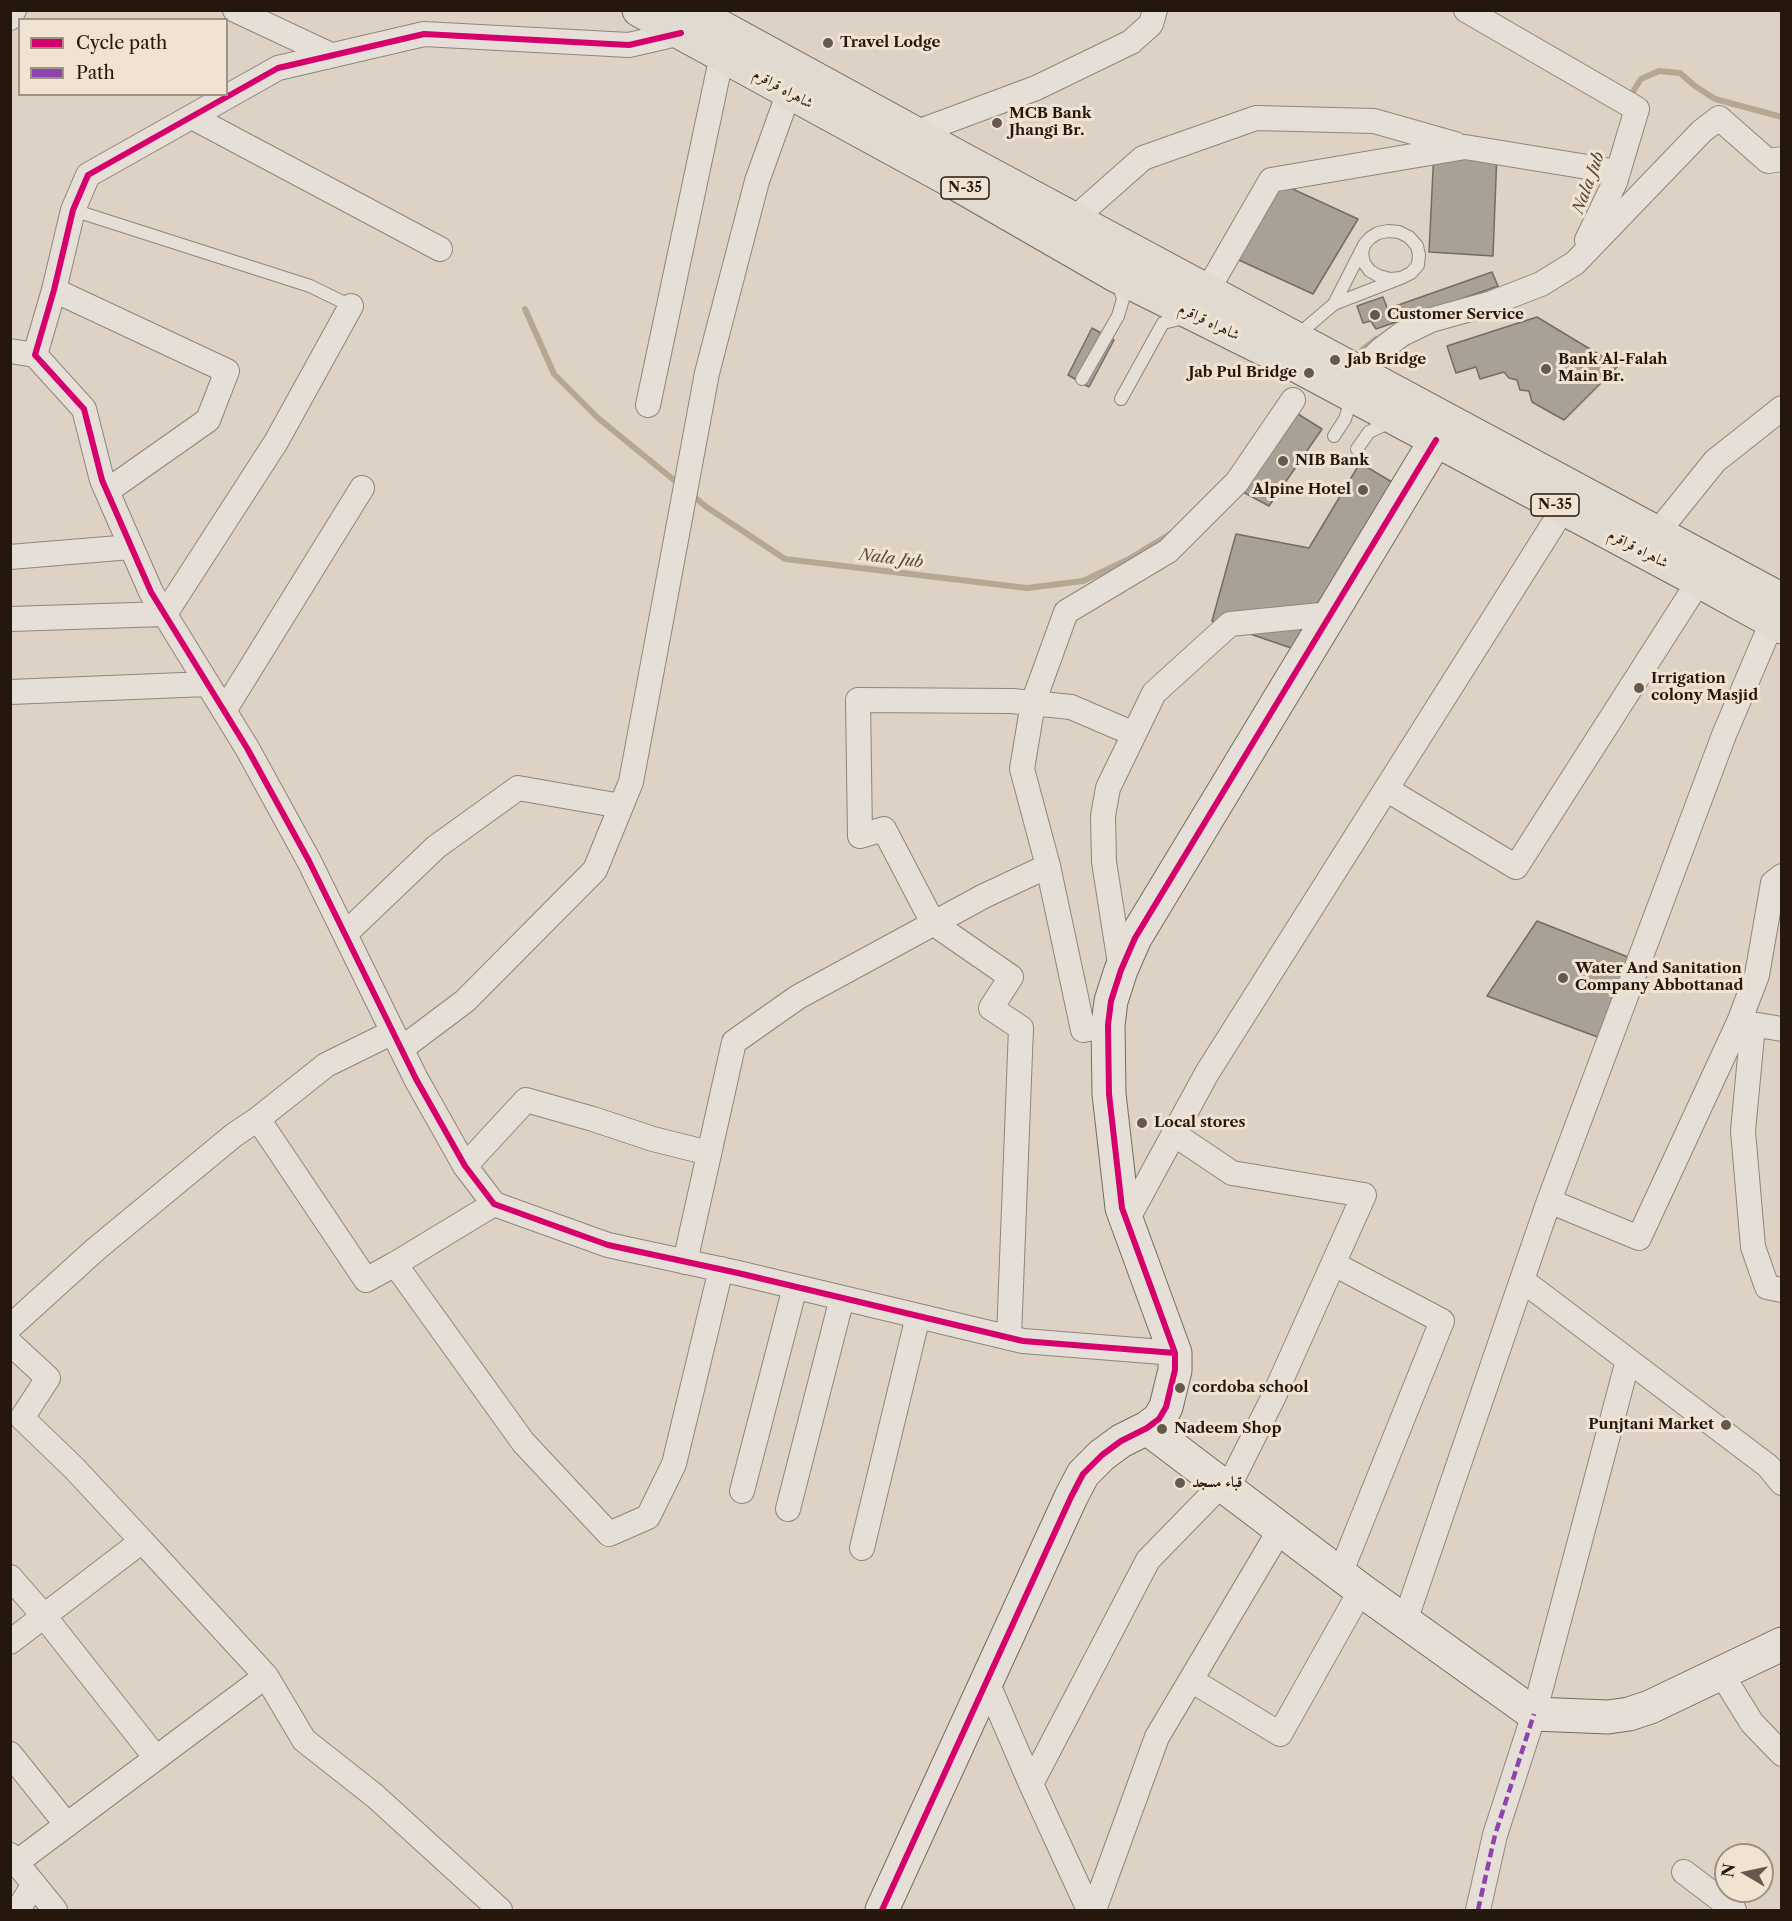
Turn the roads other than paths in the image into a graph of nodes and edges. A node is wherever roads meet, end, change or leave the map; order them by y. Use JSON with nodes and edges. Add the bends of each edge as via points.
{"nodes":[{"id":1,"x":14,"y":10,"type":"edge"},
{"id":2,"x":235,"y":10,"type":"edge"},
{"id":3,"x":639,"y":10,"type":"edge"},
{"id":4,"x":1155,"y":10,"type":"edge"},
{"id":5,"x":1466,"y":10,"type":"edge"},
{"id":6,"x":10,"y":18,"type":"edge"},
{"id":7,"x":686,"y":22,"type":"edge"},
{"id":8,"x":331,"y":56,"type":"junction"},
{"id":9,"x":722,"y":56,"type":"junction"},
{"id":10,"x":789,"y":92,"type":"junction"},
{"id":11,"x":192,"y":117,"type":"junction"},
{"id":12,"x":915,"y":134,"type":"junction"},
{"id":13,"x":1465,"y":147,"type":"junction"},
{"id":14,"x":1782,"y":159,"type":"edge"},
{"id":15,"x":957,"y":170,"type":"junction"},
{"id":16,"x":1618,"y":172,"type":"junction"},
{"id":17,"x":73,"y":210,"type":"junction"},
{"id":18,"x":1074,"y":219,"type":"junction"},
{"id":19,"x":1364,"y":245,"type":"junction"},
{"id":20,"x":440,"y":249,"type":"dead end"},
{"id":21,"x":1575,"y":263,"type":"junction"},
{"id":22,"x":1115,"y":275,"type":"junction"},
{"id":23,"x":1401,"y":278,"type":"junction"},
{"id":24,"x":54,"y":290,"type":"junction"},
{"id":25,"x":1334,"y":304,"type":"junction"},
{"id":26,"x":1204,"y":305,"type":"junction"},
{"id":27,"x":351,"y":306,"type":"joint"},
{"id":28,"x":10,"y":351,"type":"edge"},
{"id":29,"x":1303,"y":351,"type":"junction"},
{"id":30,"x":35,"y":356,"type":"junction"},
{"id":31,"x":1082,"y":379,"type":"dead end"},
{"id":32,"x":1345,"y":379,"type":"junction"},
{"id":33,"x":1121,"y":399,"type":"dead end"},
{"id":34,"x":1293,"y":400,"type":"dead end"},
{"id":35,"x":648,"y":405,"type":"dead end"},
{"id":36,"x":1782,"y":408,"type":"edge"},
{"id":37,"x":1403,"y":423,"type":"junction"},
{"id":38,"x":1334,"y":436,"type":"dead end"},
{"id":39,"x":1436,"y":440,"type":"junction"},
{"id":40,"x":1357,"y":449,"type":"dead end"},
{"id":41,"x":362,"y":488,"type":"dead end"},
{"id":42,"x":107,"y":491,"type":"junction"},
{"id":43,"x":1563,"y":509,"type":"junction"},
{"id":44,"x":1657,"y":533,"type":"junction"},
{"id":45,"x":131,"y":547,"type":"junction"},
{"id":46,"x":10,"y":557,"type":"edge"},
{"id":47,"x":1699,"y":581,"type":"junction"},
{"id":48,"x":165,"y":614,"type":"junction"},
{"id":49,"x":1331,"y":614,"type":"junction"},
{"id":50,"x":1778,"y":616,"type":"edge"},
{"id":51,"x":10,"y":619,"type":"edge"},
{"id":52,"x":207,"y":684,"type":"junction"},
{"id":53,"x":10,"y":692,"type":"edge"},
{"id":54,"x":1033,"y":703,"type":"junction"},
{"id":55,"x":224,"y":711,"type":"junction"},
{"id":56,"x":1134,"y":734,"type":"junction"},
{"id":57,"x":1386,"y":789,"type":"junction"},
{"id":58,"x":621,"y":806,"type":"junction"},
{"id":59,"x":1048,"y":866,"type":"junction"},
{"id":60,"x":1782,"y":876,"type":"edge"},
{"id":61,"x":933,"y":923,"type":"junction"},
{"id":62,"x":345,"y":934,"type":"junction"},
{"id":63,"x":1120,"y":970,"type":"junction"},
{"id":64,"x":1746,"y":1023,"type":"junction"},
{"id":65,"x":1108,"y":1025,"type":"junction"},
{"id":66,"x":1782,"y":1029,"type":"edge"},
{"id":67,"x":397,"y":1041,"type":"junction"},
{"id":68,"x":258,"y":1119,"type":"junction"},
{"id":69,"x":1174,"y":1134,"type":"junction"},
{"id":70,"x":709,"y":1153,"type":"junction"},
{"id":71,"x":465,"y":1166,"type":"junction"},
{"id":72,"x":1549,"y":1201,"type":"junction"},
{"id":73,"x":494,"y":1204,"type":"junction"},
{"id":74,"x":1127,"y":1220,"type":"junction"},
{"id":75,"x":685,"y":1262,"type":"junction"},
{"id":76,"x":394,"y":1264,"type":"junction"},
{"id":77,"x":1334,"y":1264,"type":"junction"},
{"id":78,"x":720,"y":1269,"type":"junction"},
{"id":79,"x":1522,"y":1280,"type":"junction"},
{"id":80,"x":795,"y":1287,"type":"junction"},
{"id":81,"x":1782,"y":1290,"type":"edge"},
{"id":82,"x":842,"y":1298,"type":"junction"},
{"id":83,"x":918,"y":1316,"type":"junction"},
{"id":84,"x":10,"y":1327,"type":"edge"},
{"id":85,"x":1010,"y":1337,"type":"junction"},
{"id":86,"x":10,"y":1343,"type":"edge"},
{"id":87,"x":1175,"y":1353,"type":"junction"},
{"id":88,"x":1628,"y":1360,"type":"junction"},
{"id":89,"x":1147,"y":1428,"type":"junction"},
{"id":90,"x":1782,"y":1483,"type":"edge"},
{"id":91,"x":1225,"y":1486,"type":"junction"},
{"id":92,"x":742,"y":1491,"type":"dead end"},
{"id":93,"x":788,"y":1509,"type":"dead end"},
{"id":94,"x":1281,"y":1528,"type":"junction"},
{"id":95,"x":142,"y":1541,"type":"junction"},
{"id":96,"x":862,"y":1548,"type":"dead end"},
{"id":97,"x":10,"y":1577,"type":"edge"},
{"id":98,"x":1351,"y":1582,"type":"junction"},
{"id":99,"x":44,"y":1616,"type":"junction"},
{"id":100,"x":1405,"y":1621,"type":"junction"},
{"id":101,"x":10,"y":1642,"type":"edge"},
{"id":102,"x":1782,"y":1644,"type":"edge"},
{"id":103,"x":1721,"y":1673,"type":"junction"},
{"id":104,"x":266,"y":1676,"type":"junction"},
{"id":105,"x":1191,"y":1680,"type":"junction"},
{"id":106,"x":987,"y":1682,"type":"junction"},
{"id":107,"x":1533,"y":1714,"type":"junction"},
{"id":108,"x":10,"y":1754,"type":"edge"},
{"id":109,"x":1782,"y":1754,"type":"edge"},
{"id":110,"x":156,"y":1758,"type":"junction"},
{"id":111,"x":1031,"y":1784,"type":"junction"},
{"id":112,"x":67,"y":1825,"type":"junction"},
{"id":113,"x":1495,"y":1835,"type":"junction"},
{"id":114,"x":14,"y":1858,"type":"edge"},
{"id":115,"x":1684,"y":1872,"type":"dead end"},
{"id":116,"x":34,"y":1884,"type":"junction"},
{"id":117,"x":18,"y":1911,"type":"edge"},
{"id":118,"x":55,"y":1911,"type":"edge"},
{"id":119,"x":500,"y":1911,"type":"edge"},
{"id":120,"x":882,"y":1911,"type":"edge"},
{"id":121,"x":1089,"y":1911,"type":"edge"},
{"id":122,"x":1094,"y":1911,"type":"edge"},
{"id":123,"x":1460,"y":1911,"type":"edge"},
{"id":124,"x":1478,"y":1911,"type":"edge"},
{"id":125,"x":1734,"y":1911,"type":"edge"}],
"edges":[{"from":1,"to":6,"type":"street"},
{"from":2,"to":8,"type":"street"},
{"from":3,"to":7,"type":"highway","name":"شاہراہ قراقرم","number":"N-35"},
{"from":4,"to":12,"type":"street","via":[[1150,24],[1131,42],[1036,88]]},
{"from":5,"to":16,"type":"street","via":[[1637,109]]},
{"from":7,"to":8,"type":"street","via":[[629,45],[424,34]]},
{"from":7,"to":9,"type":"highway","name":"شاہراہ قراقرم","number":"N-35"},
{"from":7,"to":12,"type":"highway","name":"شاہراہ قراقرم","number":"N-35"},
{"from":8,"to":11,"type":"street","via":[[278,68]]},
{"from":9,"to":10,"type":"highway","name":"شاہراہ قراقرم","number":"N-35"},
{"from":9,"to":35,"type":"street"},
{"from":10,"to":15,"type":"highway","name":"شاہراہ قراقرم","number":"N-35"},
{"from":10,"to":58,"type":"street","via":[[757,181],[708,373],[631,782]]},
{"from":11,"to":17,"type":"street","via":[[88,175]]},
{"from":11,"to":20,"type":"street"},
{"from":12,"to":15,"type":"highway","name":"شاہراہ قراقرم","number":"N-35"},
{"from":13,"to":16,"type":"street"},
{"from":13,"to":18,"type":"street","via":[[1374,121],[1256,118],[1143,159]]},
{"from":13,"to":26,"type":"street","via":[[1271,180]]},
{"from":14,"to":21,"type":"street","via":[[1768,161],[1719,118]]},
{"from":15,"to":18,"type":"highway","name":"شاہراہ قراقرم","number":"N-35"},
{"from":15,"to":22,"type":"highway","name":"شاہراہ قراقرم","number":"N-35"},
{"from":16,"to":21,"type":"street"},
{"from":17,"to":24,"type":"street"},
{"from":17,"to":27,"type":"lane","via":[[310,286]]},
{"from":18,"to":26,"type":"highway","name":"شاہراہ قراقرم","number":"N-35"},
{"from":19,"to":23,"type":"lane","via":[[1364,262],[1370,271],[1390,279]]},
{"from":19,"to":23,"type":"lane","via":[[1370,238],[1388,231],[1409,237],[1417,246],[1418,265]]},
{"from":19,"to":25,"type":"lane"},
{"from":21,"to":32,"type":"street","via":[[1541,284],[1431,320],[1402,334]]},
{"from":22,"to":26,"type":"highway","name":"شاہراہ قراقرم","number":"N-35"},
{"from":22,"to":31,"type":"lane","via":[[1124,299]]},
{"from":23,"to":25,"type":"lane"},
{"from":24,"to":30,"type":"street"},
{"from":24,"to":42,"type":"street","via":[[227,371],[208,420]]},
{"from":25,"to":29,"type":"lane","via":[[1307,327]]},
{"from":26,"to":29,"type":"highway","name":"شاہراہ قراقرم","number":"N-35"},
{"from":26,"to":33,"type":"lane","via":[[1163,323]]},
{"from":27,"to":48,"type":"street","via":[[276,442]]},
{"from":28,"to":30,"type":"street"},
{"from":29,"to":32,"type":"highway","name":"شاہراہ قراقرم","number":"N-35"},
{"from":30,"to":42,"type":"street","via":[[84,409]]},
{"from":32,"to":37,"type":"highway","name":"شاہراہ قراقرم","number":"N-35"},
{"from":32,"to":38,"type":"lane","via":[[1348,406]]},
{"from":32,"to":44,"type":"highway","name":"شاہراہ قراقرم","number":"N-35"},
{"from":34,"to":54,"type":"street","via":[[1238,482],[1168,551],[1066,612]]},
{"from":36,"to":44,"type":"street","via":[[1715,461]]},
{"from":37,"to":39,"type":"highway","name":"شاہراہ قراقرم","number":"N-35"},
{"from":37,"to":40,"type":"lane","via":[[1386,424],[1369,432]]},
{"from":39,"to":43,"type":"highway","name":"شاہراہ قراقرم","number":"N-35"},
{"from":39,"to":49,"type":"street"},
{"from":41,"to":55,"type":"street"},
{"from":42,"to":45,"type":"street"},
{"from":43,"to":47,"type":"highway","name":"شاہراہ قراقرم","number":"N-35"},
{"from":43,"to":57,"type":"street"},
{"from":44,"to":50,"type":"highway","name":"شاہراہ قراقرم","number":"N-35"},
{"from":45,"to":46,"type":"street"},
{"from":45,"to":48,"type":"street"},
{"from":47,"to":50,"type":"highway","name":"شاہراہ قراقرم","number":"N-35"},
{"from":47,"to":57,"type":"street","via":[[1516,867]]},
{"from":48,"to":51,"type":"street"},
{"from":48,"to":52,"type":"street"},
{"from":49,"to":56,"type":"street","via":[[1230,624],[1154,693]]},
{"from":49,"to":63,"type":"street"},
{"from":50,"to":72,"type":"street","via":[[1724,735]]},
{"from":52,"to":53,"type":"street"},
{"from":52,"to":55,"type":"street"},
{"from":54,"to":56,"type":"street","via":[[1071,707]]},
{"from":54,"to":59,"type":"street","via":[[1022,770]]},
{"from":54,"to":61,"type":"street","via":[[858,700],[860,836],[884,829]]},
{"from":55,"to":62,"type":"street"},
{"from":56,"to":63,"type":"street","via":[[1108,788],[1103,816],[1104,861]]},
{"from":57,"to":69,"type":"street","via":[[1207,1073]]},
{"from":58,"to":62,"type":"street","via":[[518,788],[436,847]]},
{"from":58,"to":67,"type":"street","via":[[595,870],[465,1001]]},
{"from":59,"to":61,"type":"street"},
{"from":59,"to":65,"type":"street","via":[[1083,1030]]},
{"from":60,"to":64,"type":"street","via":[[1773,883]]},
{"from":61,"to":70,"type":"street","via":[[798,997],[734,1042]]},
{"from":61,"to":85,"type":"street","via":[[1011,977],[991,1008],[1021,1028]]},
{"from":62,"to":67,"type":"street"},
{"from":63,"to":65,"type":"street"},
{"from":64,"to":66,"type":"street"},
{"from":64,"to":72,"type":"street","via":[[1639,1238]]},
{"from":64,"to":81,"type":"street","via":[[1743,1131],[1753,1247],[1767,1287]]},
{"from":65,"to":74,"type":"street","via":[[1109,1094],[1122,1208]]},
{"from":67,"to":68,"type":"street","via":[[326,1065]]},
{"from":67,"to":71,"type":"street"},
{"from":68,"to":76,"type":"street","via":[[366,1280]]},
{"from":68,"to":84,"type":"street","via":[[96,1249]]},
{"from":69,"to":74,"type":"street"},
{"from":69,"to":77,"type":"street","via":[[1232,1173],[1364,1195]]},
{"from":70,"to":71,"type":"street","via":[[526,1100]]},
{"from":70,"to":75,"type":"street"},
{"from":71,"to":73,"type":"street"},
{"from":72,"to":79,"type":"street"},
{"from":73,"to":75,"type":"street","via":[[608,1245]]},
{"from":73,"to":76,"type":"street"},
{"from":74,"to":87,"type":"street"},
{"from":75,"to":78,"type":"street"},
{"from":76,"to":78,"type":"street","via":[[523,1442],[609,1534],[648,1517],[674,1464]]},
{"from":77,"to":91,"type":"street","via":[[1273,1398]]},
{"from":77,"to":98,"type":"street","via":[[1442,1320]]},
{"from":78,"to":80,"type":"street"},
{"from":79,"to":88,"type":"street"},
{"from":79,"to":100,"type":"street"},
{"from":80,"to":82,"type":"street"},
{"from":80,"to":92,"type":"street"},
{"from":82,"to":83,"type":"street"},
{"from":82,"to":93,"type":"street"},
{"from":83,"to":85,"type":"street"},
{"from":83,"to":96,"type":"street"},
{"from":85,"to":87,"type":"street"},
{"from":86,"to":95,"type":"street","via":[[48,1378],[22,1419]]},
{"from":87,"to":89,"type":"street","via":[[1166,1407]]},
{"from":88,"to":90,"type":"street","via":[[1768,1466]]},
{"from":88,"to":107,"type":"street"},
{"from":89,"to":91,"type":"street"},
{"from":89,"to":106,"type":"street","via":[[1121,1441],[1083,1474]]},
{"from":91,"to":94,"type":"street"},
{"from":91,"to":111,"type":"street","via":[[1148,1560]]},
{"from":94,"to":98,"type":"street"},
{"from":94,"to":105,"type":"street"},
{"from":95,"to":99,"type":"street"},
{"from":95,"to":104,"type":"street"},
{"from":97,"to":99,"type":"street"},
{"from":98,"to":100,"type":"street"},
{"from":98,"to":105,"type":"street","via":[[1281,1734]]},
{"from":99,"to":101,"type":"street"},
{"from":99,"to":110,"type":"street"},
{"from":100,"to":107,"type":"street"},
{"from":102,"to":103,"type":"street"},
{"from":103,"to":107,"type":"street","via":[[1629,1714]]},
{"from":103,"to":109,"type":"street","via":[[1752,1723]]},
{"from":104,"to":110,"type":"street"},
{"from":104,"to":119,"type":"street","via":[[304,1740],[375,1796]]},
{"from":105,"to":122,"type":"street","via":[[1157,1737]]},
{"from":106,"to":111,"type":"street"},
{"from":106,"to":120,"type":"street"},
{"from":107,"to":113,"type":"street"},
{"from":108,"to":112,"type":"street"},
{"from":110,"to":112,"type":"street"},
{"from":111,"to":121,"type":"street"},
{"from":112,"to":114,"type":"street"},
{"from":113,"to":123,"type":"street"},
{"from":113,"to":124,"type":"street"},
{"from":114,"to":116,"type":"street"},
{"from":115,"to":125,"type":"street"},
{"from":116,"to":117,"type":"street"},
{"from":116,"to":118,"type":"street"}]}
